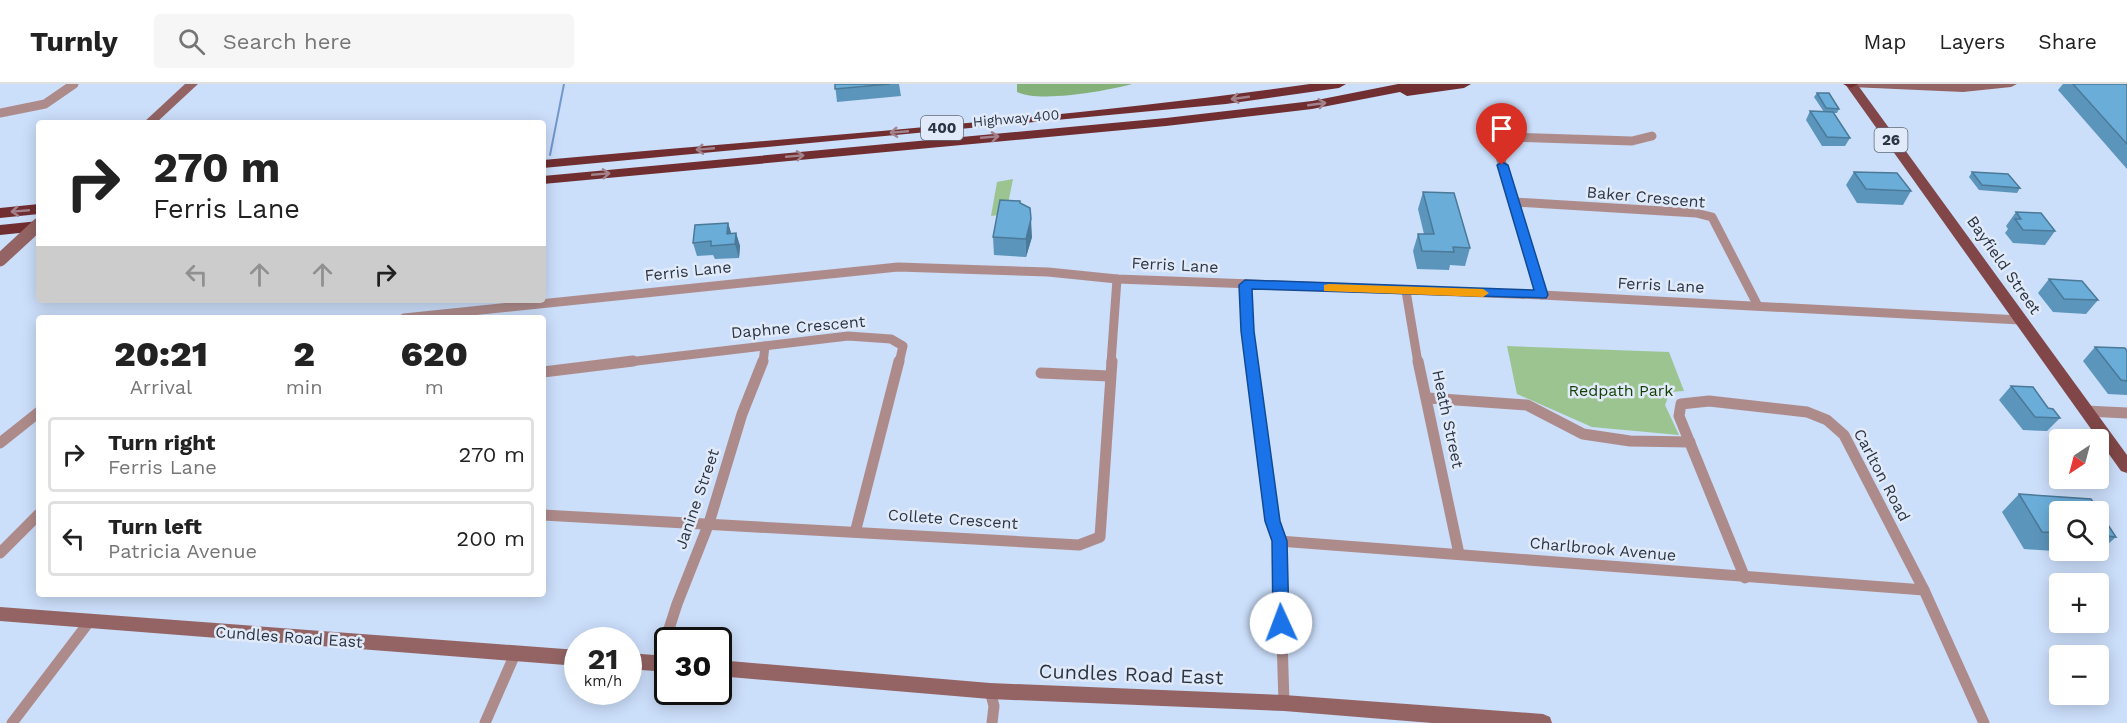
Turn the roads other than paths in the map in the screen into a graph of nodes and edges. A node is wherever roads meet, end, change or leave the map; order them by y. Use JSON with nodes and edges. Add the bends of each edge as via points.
{"nodes":[{"id":1,"x":74,"y":84,"type":"edge"},
{"id":2,"x":192,"y":84,"type":"edge"},
{"id":3,"x":1339,"y":84,"type":"edge"},
{"id":4,"x":1419,"y":84,"type":"edge"},
{"id":5,"x":1464,"y":84,"type":"edge"},
{"id":6,"x":1850,"y":84,"type":"edge"},
{"id":7,"x":2011,"y":84,"type":"edge"},
{"id":8,"x":1349,"y":99,"type":"junction"},
{"id":9,"x":0,"y":113,"type":"edge"},
{"id":10,"x":152,"y":120,"type":"edge"},
{"id":11,"x":1652,"y":136,"type":"dead end"},
{"id":12,"x":546,"y":164,"type":"edge"},
{"id":13,"x":546,"y":180,"type":"edge"},
{"id":14,"x":1514,"y":202,"type":"junction"},
{"id":15,"x":36,"y":209,"type":"edge"},
{"id":16,"x":0,"y":213,"type":"edge"},
{"id":17,"x":36,"y":225,"type":"edge"},
{"id":18,"x":36,"y":228,"type":"edge"},
{"id":19,"x":0,"y":230,"type":"edge"},
{"id":20,"x":0,"y":260,"type":"edge"},
{"id":21,"x":1117,"y":279,"type":"junction"},
{"id":22,"x":1245,"y":285,"type":"junction"},
{"id":23,"x":1406,"y":291,"type":"junction"},
{"id":24,"x":1542,"y":295,"type":"junction"},
{"id":25,"x":1758,"y":306,"type":"junction"},
{"id":26,"x":433,"y":315,"type":"edge"},
{"id":27,"x":2020,"y":320,"type":"junction"},
{"id":28,"x":765,"y":346,"type":"junction"},
{"id":29,"x":546,"y":372,"type":"edge"},
{"id":30,"x":1041,"y":373,"type":"dead end"},
{"id":31,"x":1109,"y":376,"type":"junction"},
{"id":32,"x":1428,"y":398,"type":"junction"},
{"id":33,"x":2086,"y":411,"type":"junction"},
{"id":34,"x":2127,"y":413,"type":"edge"},
{"id":35,"x":36,"y":414,"type":"edge"},
{"id":36,"x":1690,"y":442,"type":"junction"},
{"id":37,"x":0,"y":443,"type":"edge"},
{"id":38,"x":2127,"y":467,"type":"edge"},
{"id":39,"x":546,"y":515,"type":"edge"},
{"id":40,"x":36,"y":517,"type":"edge"},
{"id":41,"x":709,"y":523,"type":"junction"},
{"id":42,"x":856,"y":529,"type":"junction"},
{"id":43,"x":1279,"y":541,"type":"junction"},
{"id":44,"x":0,"y":553,"type":"edge"},
{"id":45,"x":1459,"y":554,"type":"junction"},
{"id":46,"x":1744,"y":578,"type":"junction"},
{"id":47,"x":1924,"y":590,"type":"junction"},
{"id":48,"x":0,"y":614,"type":"edge"},
{"id":49,"x":89,"y":622,"type":"junction"},
{"id":50,"x":672,"y":627,"type":"edge"},
{"id":51,"x":515,"y":654,"type":"junction"},
{"id":52,"x":564,"y":657,"type":"edge"},
{"id":53,"x":732,"y":669,"type":"edge"},
{"id":54,"x":990,"y":691,"type":"junction"},
{"id":55,"x":1284,"y":703,"type":"junction"},
{"id":56,"x":12,"y":723,"type":"edge"},
{"id":57,"x":485,"y":723,"type":"edge"},
{"id":58,"x":992,"y":723,"type":"edge"},
{"id":59,"x":1543,"y":723,"type":"edge"},
{"id":60,"x":1984,"y":723,"type":"edge"}],
"edges":[{"from":1,"to":9,"type":"street","via":[[45,104]]},
{"from":2,"to":10,"type":"main road"},
{"from":3,"to":12,"type":"highway","name":"Highway 400","number":"400","one_way":true,"via":[[1039,119]]},
{"from":4,"to":8,"type":"highway","name":"Highway 400","number":"400"},
{"from":5,"to":8,"type":"highway"},
{"from":6,"to":7,"type":"main road","via":[[1963,89]]},
{"from":6,"to":27,"type":"main road","name":"Bayfield Street","number":"26"},
{"from":13,"to":8,"type":"highway","name":"Highway 400","number":"400","one_way":true,"via":[[1167,122]]},
{"from":11,"to":14,"type":"street","via":[[1632,141],[1503,138],[1497,147]]},
{"from":14,"to":24,"type":"street"},
{"from":14,"to":25,"type":"street","name":"Baker Crescent","via":[[1712,217]]},
{"from":15,"to":16,"type":"highway","one_way":true},
{"from":17,"to":19,"type":"highway"},
{"from":18,"to":20,"type":"main road","bridge":true},
{"from":21,"to":22,"type":"street","name":"Ferris Lane"},
{"from":21,"to":26,"type":"street","name":"Ferris Lane","via":[[1048,272],[898,267]]},
{"from":21,"to":31,"type":"street","name":"Collete Crescent"},
{"from":22,"to":23,"type":"street","name":"Ferris Lane"},
{"from":22,"to":43,"type":"street","via":[[1271,509]]},
{"from":23,"to":24,"type":"street","name":"Ferris Lane"},
{"from":23,"to":32,"type":"street","name":"Heath Street"},
{"from":24,"to":25,"type":"street","name":"Ferris Lane"},
{"from":25,"to":27,"type":"street","name":"Ferris Lane"},
{"from":27,"to":33,"type":"main road","name":"Bayfield Street","number":"26"},
{"from":28,"to":29,"type":"street","name":"Daphne Crescent"},
{"from":28,"to":41,"type":"street","name":"Janine Street","via":[[763,363],[742,414]]},
{"from":28,"to":42,"type":"street","name":"Daphne Crescent","via":[[873,336],[903,346]]},
{"from":30,"to":31,"type":"street"},
{"from":31,"to":42,"type":"street","name":"Collete Crescent","via":[[1100,537],[1079,544]]},
{"from":32,"to":36,"type":"street","via":[[1527,405],[1583,434],[1630,441]]},
{"from":32,"to":45,"type":"street","name":"Heath Street"},
{"from":33,"to":34,"type":"street"},
{"from":33,"to":38,"type":"main road","name":"Bayfield Street","number":"26"},
{"from":35,"to":37,"type":"street"},
{"from":36,"to":46,"type":"street","name":"Carlton Road"},
{"from":36,"to":47,"type":"street","name":"Carlton Road","via":[[1679,416],[1681,404],[1696,399],[1812,413],[1828,420],[1844,435]]},
{"from":39,"to":41,"type":"street","name":"Collete Crescent"},
{"from":40,"to":44,"type":"street"},
{"from":41,"to":42,"type":"street","name":"Collete Crescent"},
{"from":41,"to":50,"type":"street","name":"Janine Street"},
{"from":43,"to":45,"type":"street","name":"Charlbrook Avenue"},
{"from":43,"to":55,"type":"street"},
{"from":45,"to":46,"type":"street","name":"Charlbrook Avenue"},
{"from":46,"to":47,"type":"street","name":"Charlbrook Avenue"},
{"from":47,"to":60,"type":"street","name":"Carlton Road"},
{"from":48,"to":49,"type":"main road","name":"Cundles Road East"},
{"from":49,"to":51,"type":"main road","name":"Cundles Road East"},
{"from":49,"to":56,"type":"street"},
{"from":51,"to":52,"type":"main road","name":"Cundles Road East"},
{"from":51,"to":57,"type":"street"},
{"from":53,"to":54,"type":"main road","name":"Cundles Road East"},
{"from":54,"to":55,"type":"main road","name":"Cundles Road East"},
{"from":54,"to":58,"type":"street","via":[[994,706]]},
{"from":55,"to":59,"type":"main road","name":"Cundles Road East"}]}
